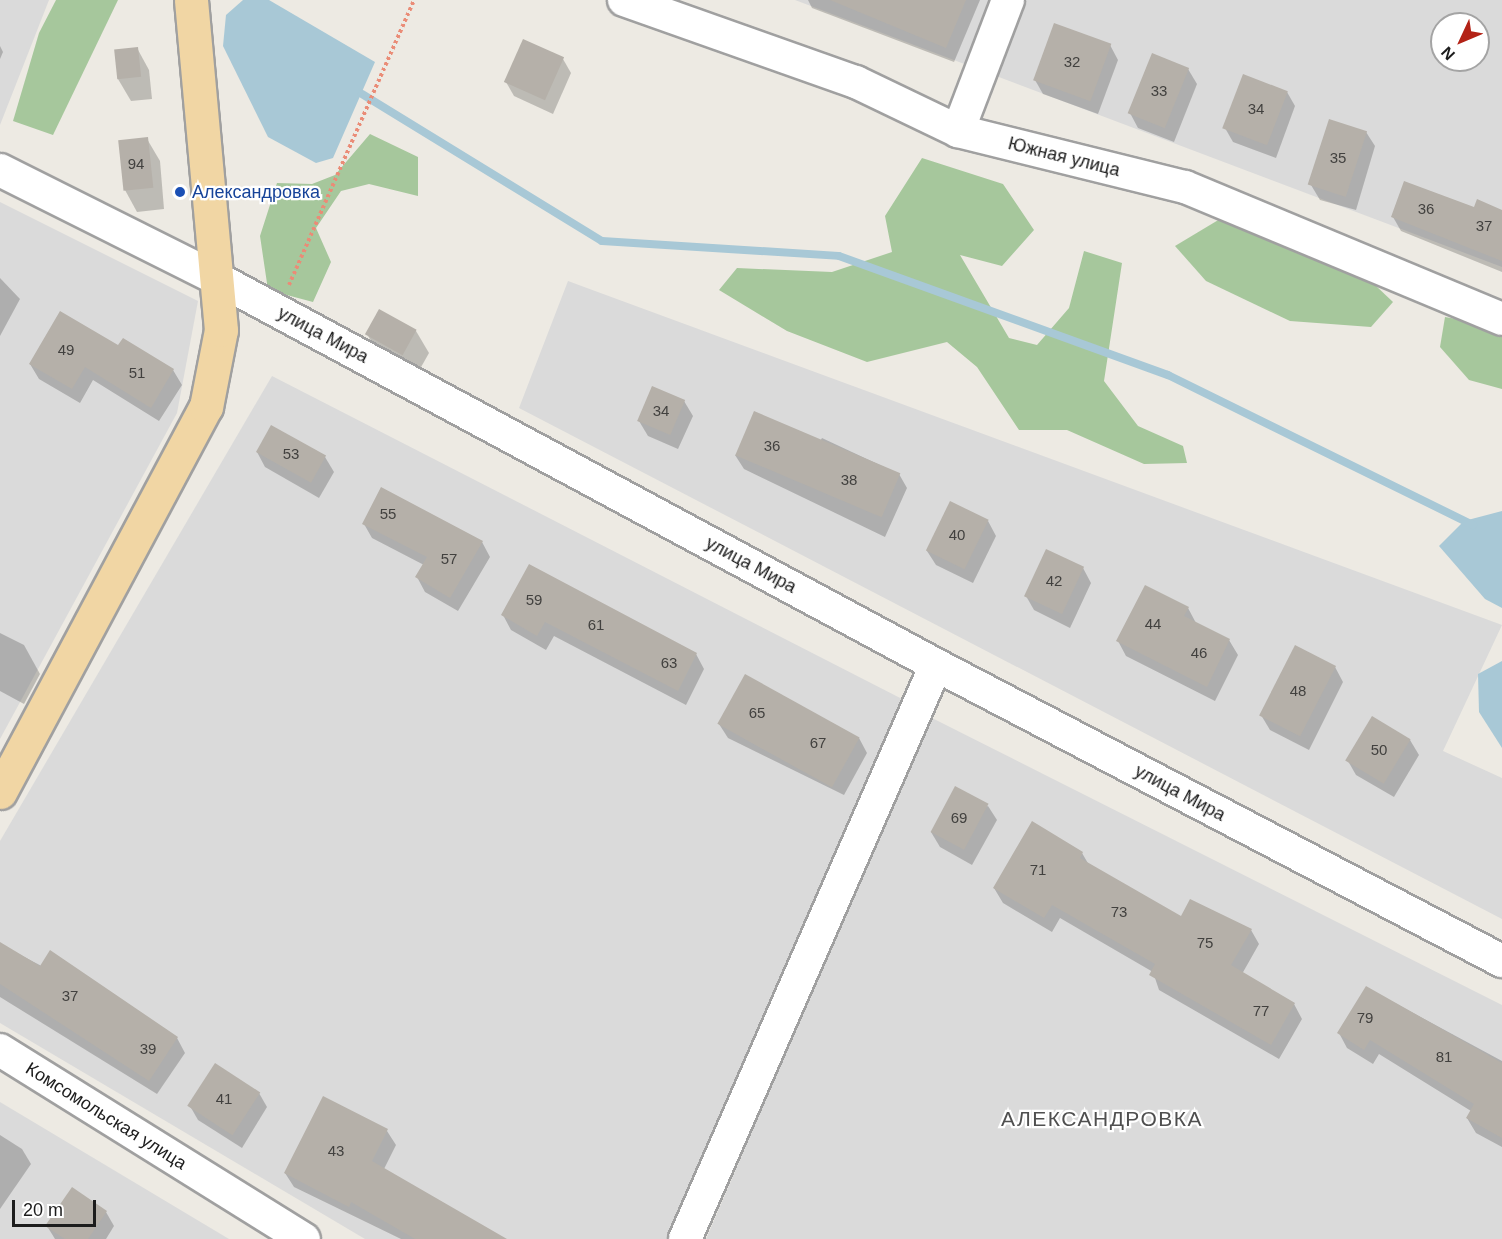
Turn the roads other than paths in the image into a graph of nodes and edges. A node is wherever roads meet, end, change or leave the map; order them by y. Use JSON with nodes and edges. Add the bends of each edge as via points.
{"nodes":[{"id":1,"x":191,"y":0,"type":"edge"},
{"id":2,"x":624,"y":0,"type":"edge"},
{"id":3,"x":1008,"y":0,"type":"edge"},
{"id":4,"x":958,"y":131,"type":"junction"},
{"id":5,"x":0,"y":170,"type":"edge"},
{"id":6,"x":218,"y":279,"type":"junction"},
{"id":7,"x":1502,"y":319,"type":"edge"},
{"id":8,"x":936,"y":665,"type":"junction"},
{"id":9,"x":0,"y":792,"type":"edge"},
{"id":10,"x":1502,"y":961,"type":"edge"},
{"id":11,"x":0,"y":1050,"type":"edge"},
{"id":12,"x":304,"y":1239,"type":"edge"},
{"id":13,"x":685,"y":1239,"type":"edge"}],
"edges":[{"from":1,"to":6,"type":"main road"},
{"from":2,"to":4,"type":"street","name":"Южная улица","via":[[856,82]]},
{"from":3,"to":4,"type":"street"},
{"from":4,"to":7,"type":"street","name":"Южная улица","via":[[1185,187]]},
{"from":5,"to":6,"type":"street","name":"улица Мира"},
{"from":6,"to":8,"type":"street","name":"улица Мира"},
{"from":6,"to":9,"type":"main road","via":[[221,330],[206,407]]},
{"from":8,"to":10,"type":"street","name":"улица Мира"},
{"from":8,"to":13,"type":"street"},
{"from":11,"to":12,"type":"street","name":"Комсомольская улица"}]}
